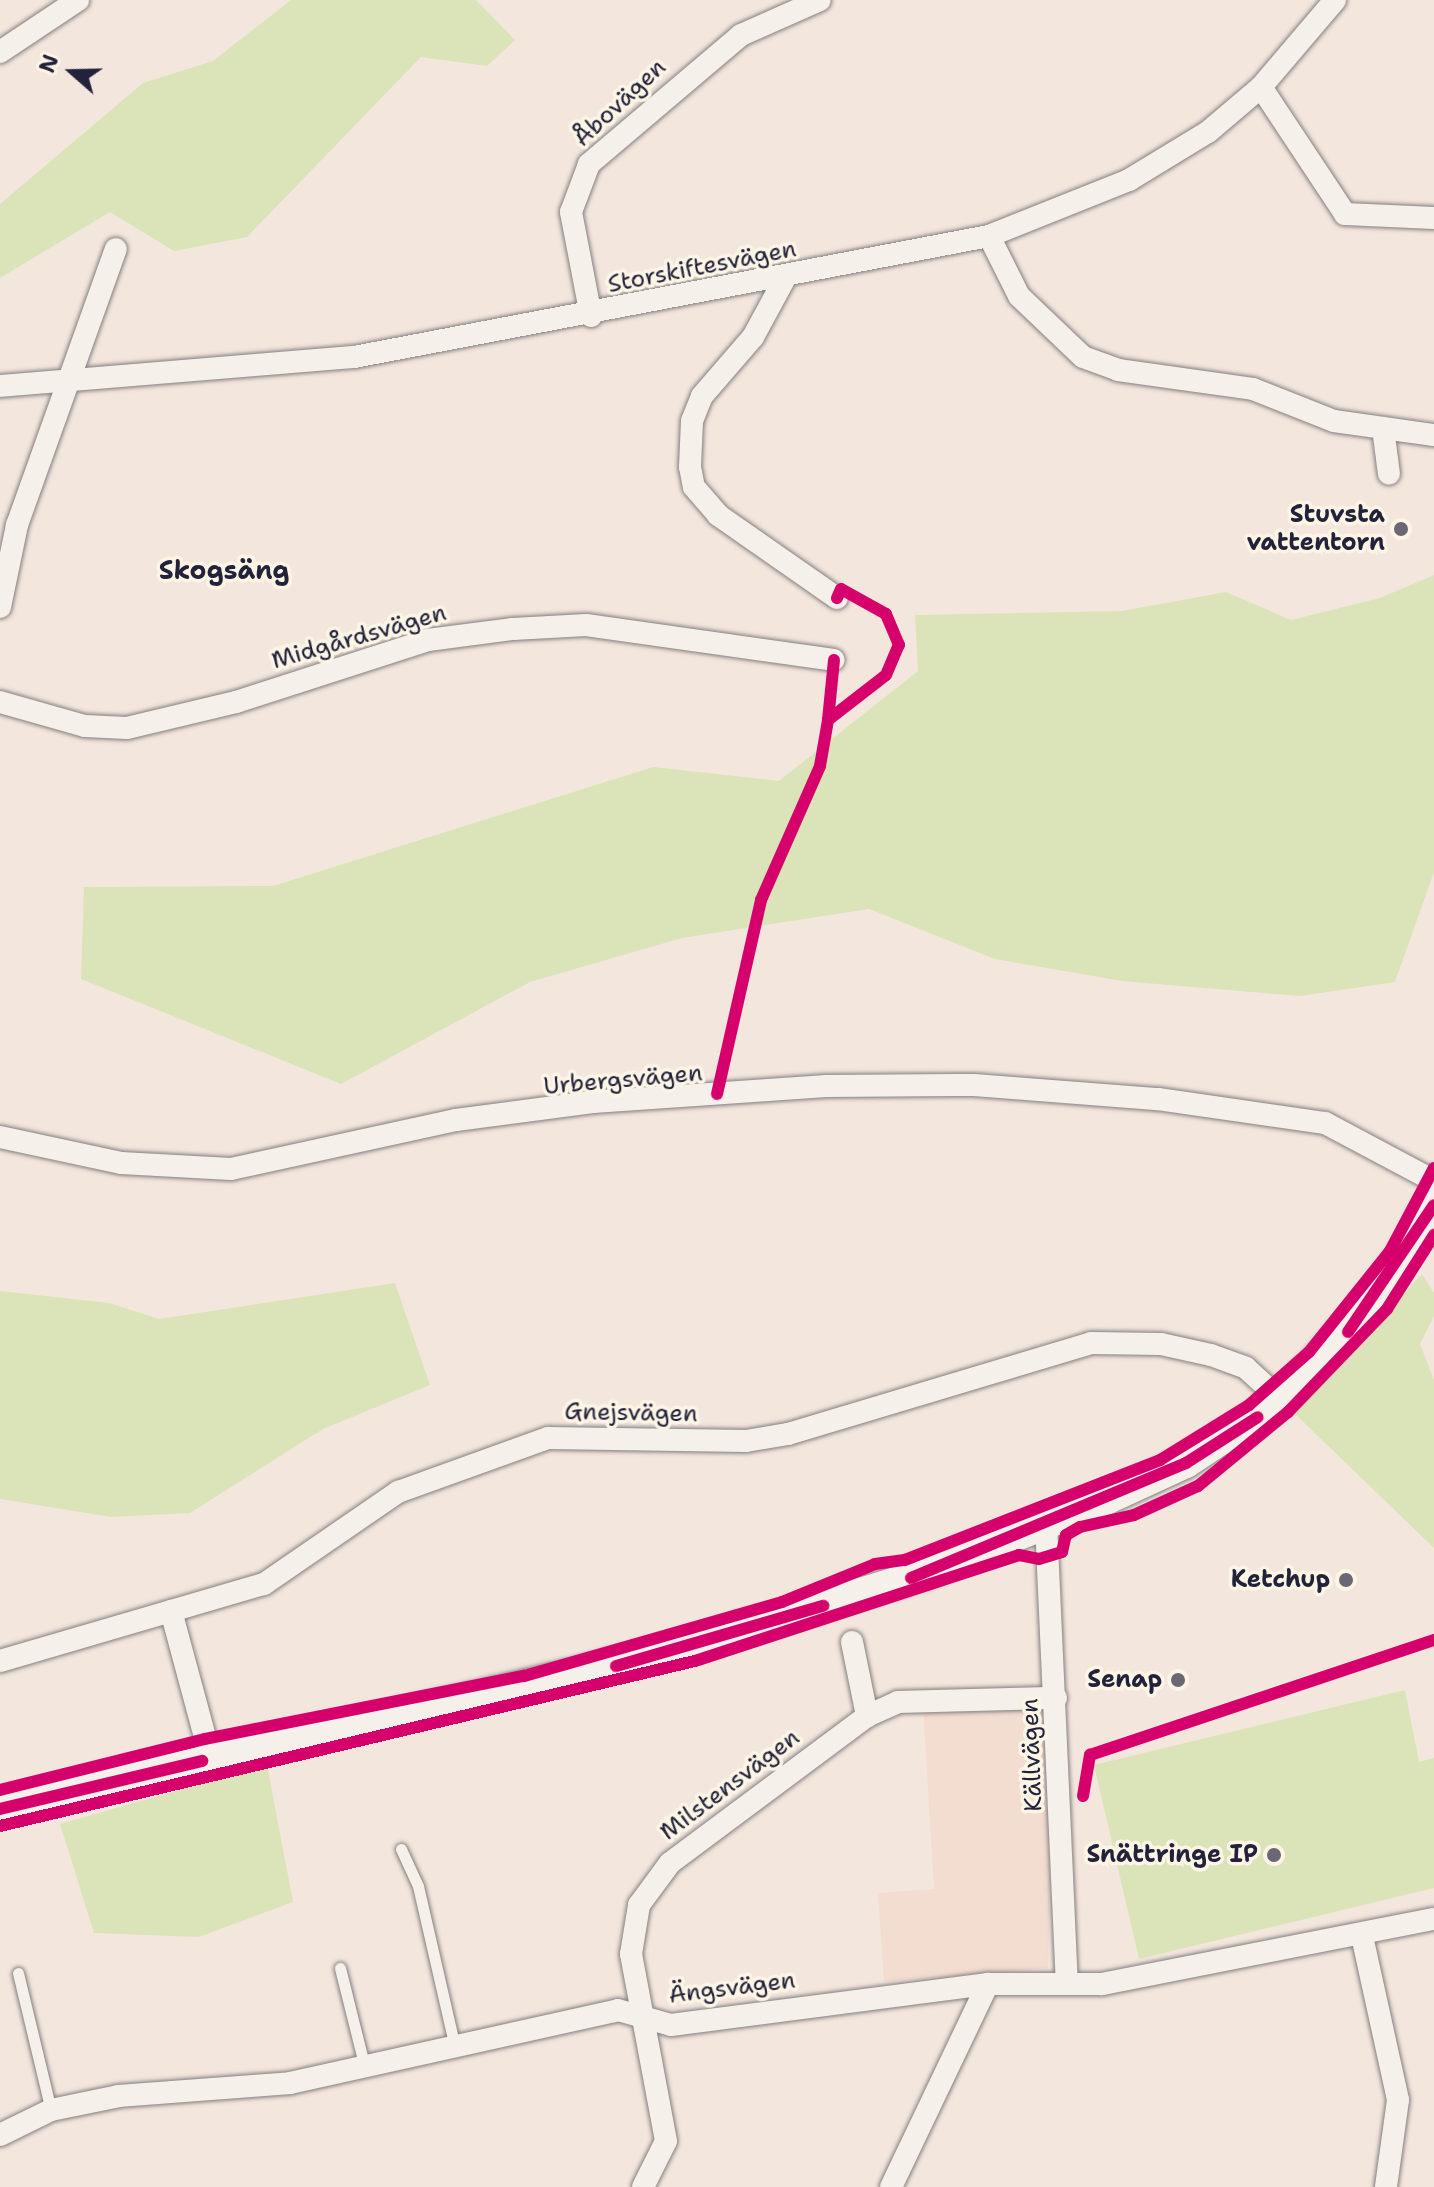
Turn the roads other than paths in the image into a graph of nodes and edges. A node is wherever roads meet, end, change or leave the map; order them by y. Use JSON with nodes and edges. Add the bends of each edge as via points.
{"nodes":[{"id":1,"x":78,"y":0,"type":"edge"},
{"id":2,"x":820,"y":0,"type":"edge"},
{"id":3,"x":1335,"y":0,"type":"edge"},
{"id":4,"x":0,"y":52,"type":"edge"},
{"id":5,"x":1261,"y":87,"type":"junction"},
{"id":6,"x":1434,"y":218,"type":"edge"},
{"id":7,"x":989,"y":236,"type":"junction"},
{"id":8,"x":116,"y":249,"type":"dead end"},
{"id":9,"x":785,"y":278,"type":"junction"},
{"id":10,"x":591,"y":316,"type":"junction"},
{"id":11,"x":70,"y":378,"type":"junction"},
{"id":12,"x":0,"y":386,"type":"edge"},
{"id":13,"x":1383,"y":428,"type":"junction"},
{"id":14,"x":1434,"y":435,"type":"edge"},
{"id":15,"x":1389,"y":474,"type":"dead end"},
{"id":16,"x":837,"y":598,"type":"dead end"},
{"id":17,"x":0,"y":607,"type":"edge"},
{"id":18,"x":834,"y":660,"type":"dead end"},
{"id":19,"x":0,"y":702,"type":"edge"},
{"id":20,"x":0,"y":1137,"type":"edge"},
{"id":21,"x":1434,"y":1181,"type":"edge"},
{"id":22,"x":1434,"y":1205,"type":"edge"},
{"id":23,"x":1281,"y":1400,"type":"junction"},
{"id":24,"x":1046,"y":1524,"type":"junction"},
{"id":25,"x":171,"y":1611,"type":"junction"},
{"id":26,"x":852,"y":1642,"type":"dead end"},
{"id":27,"x":0,"y":1661,"type":"edge"},
{"id":28,"x":1056,"y":1698,"type":"junction"},
{"id":29,"x":867,"y":1716,"type":"junction"},
{"id":30,"x":211,"y":1759,"type":"junction"},
{"id":31,"x":0,"y":1809,"type":"edge"},
{"id":32,"x":401,"y":1849,"type":"dead end"},
{"id":33,"x":1434,"y":1919,"type":"edge"},
{"id":34,"x":1362,"y":1936,"type":"junction"},
{"id":35,"x":340,"y":1968,"type":"dead end"},
{"id":36,"x":18,"y":1973,"type":"dead end"},
{"id":37,"x":988,"y":1984,"type":"junction"},
{"id":38,"x":1067,"y":1984,"type":"junction"},
{"id":39,"x":645,"y":2019,"type":"junction"},
{"id":40,"x":455,"y":2047,"type":"junction"},
{"id":41,"x":365,"y":2069,"type":"junction"},
{"id":42,"x":51,"y":2110,"type":"junction"},
{"id":43,"x":0,"y":2135,"type":"edge"},
{"id":44,"x":643,"y":2187,"type":"edge"},
{"id":45,"x":891,"y":2187,"type":"edge"},
{"id":46,"x":1386,"y":2187,"type":"edge"}],
"edges":[{"from":1,"to":4,"type":"street"},
{"from":2,"to":10,"type":"street","name":"Åbovägen","via":[[741,35],[589,164],[571,212]]},
{"from":3,"to":5,"type":"street","name":"Storskiftesvägen"},
{"from":5,"to":6,"type":"street","via":[[1345,214]]},
{"from":5,"to":7,"type":"street","name":"Storskiftesvägen","via":[[1233,114],[1129,180]]},
{"from":7,"to":9,"type":"street","name":"Storskiftesvägen"},
{"from":7,"to":13,"type":"street","via":[[1019,296],[1083,357],[1118,370],[1253,389],[1312,416]]},
{"from":8,"to":11,"type":"street"},
{"from":9,"to":10,"type":"street","name":"Storskiftesvägen"},
{"from":9,"to":16,"type":"street","via":[[753,337],[702,396],[692,421],[690,467],[694,487],[718,515]]},
{"from":10,"to":11,"type":"street","name":"Storskiftesvägen","via":[[354,357]]},
{"from":11,"to":12,"type":"street","name":"Storskiftesvägen"},
{"from":11,"to":17,"type":"street","via":[[17,525]]},
{"from":13,"to":14,"type":"street"},
{"from":13,"to":15,"type":"street"},
{"from":18,"to":19,"type":"street","name":"Midgårdsvägen","via":[[586,625],[428,640],[236,702],[127,728],[85,726]]},
{"from":20,"to":21,"type":"street","name":"Urbergsvägen","via":[[121,1163],[231,1169],[456,1120],[578,1104],[826,1086],[974,1085],[1158,1099],[1325,1123]]},
{"from":22,"to":23,"type":"street","via":[[1381,1291]]},
{"from":23,"to":24,"type":"street","via":[[1186,1463]]},
{"from":23,"to":25,"type":"street","name":"Gnejsvägen","via":[[1246,1368],[1211,1355],[1161,1344],[1091,1343],[788,1434],[746,1441],[548,1438],[398,1492],[284,1576]]},
{"from":24,"to":28,"type":"street","name":"Källvägen"},
{"from":24,"to":30,"type":"street","via":[[925,1573],[686,1647]]},
{"from":25,"to":27,"type":"street","name":"Gnejsvägen"},
{"from":25,"to":30,"type":"street"},
{"from":26,"to":29,"type":"street"},
{"from":28,"to":29,"type":"street","name":"Milstensvägen","via":[[898,1702]]},
{"from":28,"to":38,"type":"street","name":"Källvägen"},
{"from":29,"to":39,"type":"street","name":"Milstensvägen","via":[[670,1863],[647,1895],[631,1954]]},
{"from":30,"to":31,"type":"street"},
{"from":32,"to":40,"type":"lane","via":[[418,1886]]},
{"from":33,"to":34,"type":"street","name":"Ängsvägen"},
{"from":34,"to":38,"type":"street","name":"Ängsvägen","via":[[1193,1972]]},
{"from":34,"to":46,"type":"street","via":[[1398,2100]]},
{"from":35,"to":41,"type":"lane"},
{"from":36,"to":42,"type":"lane"},
{"from":37,"to":38,"type":"street","name":"Ängsvägen"},
{"from":37,"to":39,"type":"street","name":"Ängsvägen","via":[[671,2025]]},
{"from":37,"to":45,"type":"street"},
{"from":39,"to":40,"type":"street","name":"Ängsvägen","via":[[618,2010]]},
{"from":39,"to":44,"type":"street","name":"Milstensvägen","via":[[666,2141]]},
{"from":40,"to":41,"type":"street","name":"Ängsvägen"},
{"from":41,"to":42,"type":"street","name":"Ängsvägen","via":[[208,2094],[119,2096]]},
{"from":42,"to":43,"type":"street","name":"Ängsvägen"}]}
